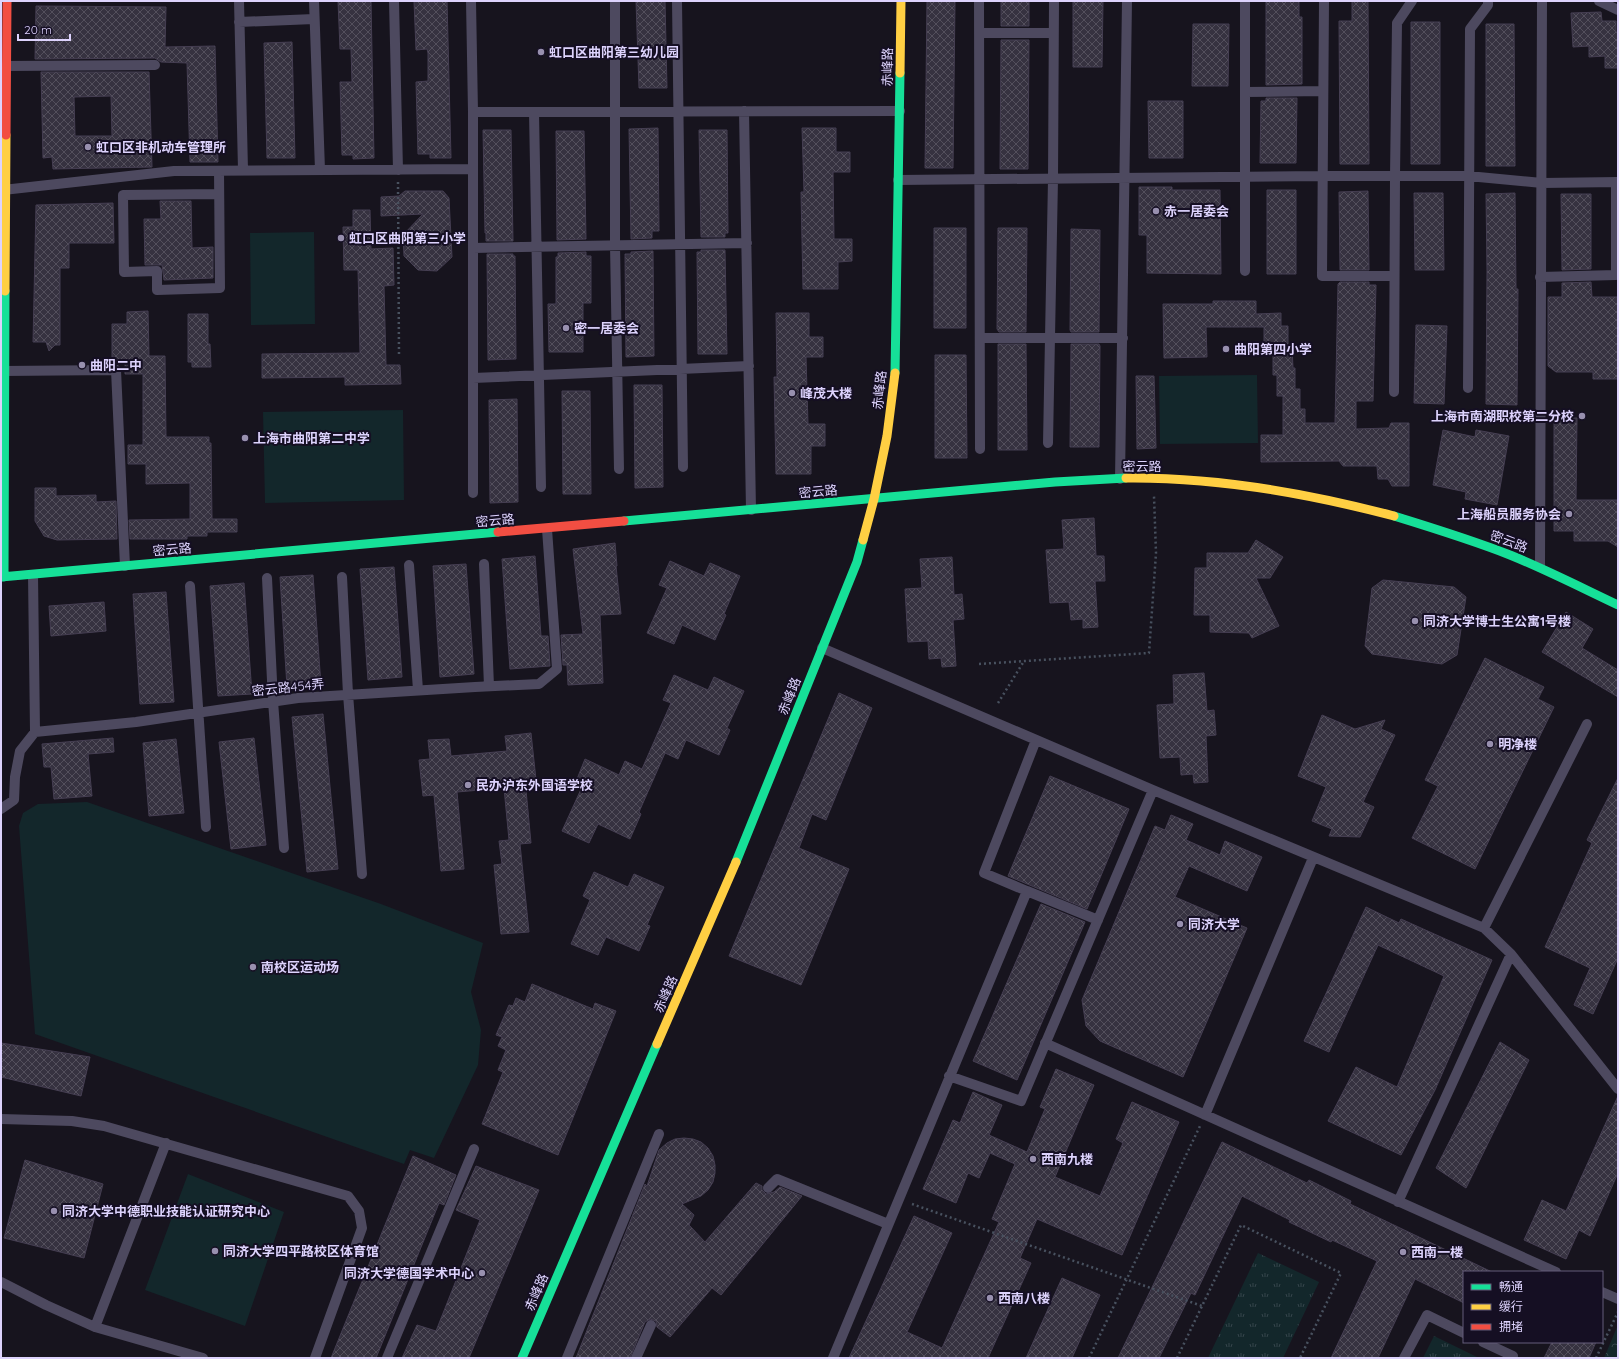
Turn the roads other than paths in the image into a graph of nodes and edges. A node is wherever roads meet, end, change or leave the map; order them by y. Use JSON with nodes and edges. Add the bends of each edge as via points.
{"nodes":[{"id":1,"x":7,"y":1,"type":"edge"},
{"id":2,"x":239,"y":1,"type":"edge"},
{"id":3,"x":314,"y":1,"type":"edge"},
{"id":4,"x":394,"y":1,"type":"edge"},
{"id":5,"x":471,"y":1,"type":"edge"},
{"id":6,"x":677,"y":1,"type":"edge"},
{"id":7,"x":901,"y":1,"type":"edge"},
{"id":8,"x":979,"y":1,"type":"edge"},
{"id":9,"x":1054,"y":1,"type":"edge"},
{"id":10,"x":1127,"y":1,"type":"edge"},
{"id":11,"x":1245,"y":1,"type":"edge"},
{"id":12,"x":1324,"y":1,"type":"edge"},
{"id":13,"x":1412,"y":1,"type":"edge"},
{"id":14,"x":1488,"y":1,"type":"edge"},
{"id":15,"x":1542,"y":1,"type":"edge"},
{"id":16,"x":1599,"y":1,"type":"edge"},
{"id":17,"x":613,"y":2,"type":"edge"},
{"id":18,"x":1618,"y":10,"type":"edge"},
{"id":19,"x":4,"y":19,"type":"edge"},
{"id":20,"x":314,"y":19,"type":"junction"},
{"id":21,"x":239,"y":22,"type":"junction"},
{"id":22,"x":979,"y":33,"type":"junction"},
{"id":23,"x":1053,"y":33,"type":"junction"},
{"id":24,"x":6,"y":66,"type":"junction"},
{"id":25,"x":156,"y":66,"type":"dead end"},
{"id":26,"x":1322,"y":91,"type":"junction"},
{"id":27,"x":1245,"y":92,"type":"junction"},
{"id":28,"x":616,"y":111,"type":"junction"},
{"id":29,"x":678,"y":111,"type":"junction"},
{"id":30,"x":744,"y":111,"type":"junction"},
{"id":31,"x":900,"y":111,"type":"junction"},
{"id":32,"x":473,"y":112,"type":"junction"},
{"id":33,"x":534,"y":112,"type":"junction"},
{"id":34,"x":473,"y":169,"type":"junction"},
{"id":35,"x":243,"y":170,"type":"junction"},
{"id":36,"x":320,"y":170,"type":"junction"},
{"id":37,"x":398,"y":170,"type":"junction"},
{"id":38,"x":219,"y":171,"type":"junction"},
{"id":39,"x":1245,"y":176,"type":"junction"},
{"id":40,"x":1321,"y":176,"type":"junction"},
{"id":41,"x":1395,"y":176,"type":"junction"},
{"id":42,"x":1468,"y":176,"type":"junction"},
{"id":43,"x":1125,"y":178,"type":"junction"},
{"id":44,"x":1053,"y":179,"type":"junction"},
{"id":45,"x":898,"y":180,"type":"junction"},
{"id":46,"x":980,"y":180,"type":"junction"},
{"id":47,"x":1617,"y":182,"type":"edge"},
{"id":48,"x":1542,"y":183,"type":"junction"},
{"id":49,"x":3,"y":190,"type":"edge"},
{"id":50,"x":219,"y":194,"type":"junction"},
{"id":51,"x":747,"y":243,"type":"junction"},
{"id":52,"x":681,"y":244,"type":"junction"},
{"id":53,"x":615,"y":245,"type":"junction"},
{"id":54,"x":536,"y":246,"type":"junction"},
{"id":55,"x":473,"y":248,"type":"junction"},
{"id":56,"x":1245,"y":270,"type":"dead end"},
{"id":57,"x":1394,"y":276,"type":"junction"},
{"id":58,"x":1540,"y":277,"type":"junction"},
{"id":59,"x":980,"y":338,"type":"junction"},
{"id":60,"x":1050,"y":338,"type":"junction"},
{"id":61,"x":1123,"y":338,"type":"junction"},
{"id":62,"x":749,"y":366,"type":"junction"},
{"id":63,"x":682,"y":369,"type":"junction"},
{"id":64,"x":3,"y":371,"type":"edge"},
{"id":65,"x":617,"y":372,"type":"junction"},
{"id":66,"x":539,"y":375,"type":"junction"},
{"id":67,"x":473,"y":378,"type":"junction"},
{"id":68,"x":1468,"y":388,"type":"dead end"},
{"id":69,"x":1394,"y":392,"type":"dead end"},
{"id":70,"x":1048,"y":443,"type":"dead end"},
{"id":71,"x":980,"y":449,"type":"dead end"},
{"id":72,"x":684,"y":466,"type":"dead end"},
{"id":73,"x":619,"y":469,"type":"dead end"},
{"id":74,"x":1120,"y":479,"type":"junction"},
{"id":75,"x":541,"y":487,"type":"dead end"},
{"id":76,"x":473,"y":493,"type":"dead end"},
{"id":77,"x":874,"y":499,"type":"junction"},
{"id":78,"x":751,"y":510,"type":"junction"},
{"id":79,"x":546,"y":528,"type":"junction"},
{"id":80,"x":484,"y":564,"type":"dead end"},
{"id":81,"x":409,"y":565,"type":"dead end"},
{"id":82,"x":125,"y":566,"type":"junction"},
{"id":83,"x":1540,"y":567,"type":"junction"},
{"id":84,"x":33,"y":575,"type":"junction"},
{"id":85,"x":2,"y":577,"type":"edge"},
{"id":86,"x":342,"y":577,"type":"dead end"},
{"id":87,"x":267,"y":578,"type":"dead end"},
{"id":88,"x":190,"y":586,"type":"dead end"},
{"id":89,"x":1618,"y":605,"type":"edge"},
{"id":90,"x":822,"y":648,"type":"junction"},
{"id":91,"x":489,"y":686,"type":"junction"},
{"id":92,"x":418,"y":690,"type":"junction"},
{"id":93,"x":348,"y":694,"type":"junction"},
{"id":94,"x":273,"y":701,"type":"junction"},
{"id":95,"x":199,"y":712,"type":"junction"},
{"id":96,"x":1587,"y":724,"type":"dead end"},
{"id":97,"x":35,"y":732,"type":"junction"},
{"id":98,"x":1036,"y":740,"type":"junction"},
{"id":99,"x":1153,"y":790,"type":"junction"},
{"id":100,"x":1,"y":809,"type":"edge"},
{"id":101,"x":206,"y":828,"type":"dead end"},
{"id":102,"x":284,"y":848,"type":"dead end"},
{"id":103,"x":1313,"y":858,"type":"junction"},
{"id":104,"x":362,"y":874,"type":"dead end"},
{"id":105,"x":1027,"y":891,"type":"junction"},
{"id":106,"x":1098,"y":920,"type":"junction"},
{"id":107,"x":1484,"y":928,"type":"junction"},
{"id":108,"x":1511,"y":954,"type":"junction"},
{"id":109,"x":1045,"y":1043,"type":"junction"},
{"id":110,"x":949,"y":1076,"type":"junction"},
{"id":111,"x":1618,"y":1089,"type":"edge"},
{"id":112,"x":1205,"y":1115,"type":"junction"},
{"id":113,"x":1,"y":1119,"type":"edge"},
{"id":114,"x":659,"y":1134,"type":"dead end"},
{"id":115,"x":166,"y":1143,"type":"junction"},
{"id":116,"x":474,"y":1149,"type":"dead end"},
{"id":117,"x":768,"y":1188,"type":"dead end"},
{"id":118,"x":1398,"y":1202,"type":"junction"},
{"id":119,"x":888,"y":1224,"type":"junction"},
{"id":120,"x":1554,"y":1271,"type":"edge"},
{"id":121,"x":1,"y":1282,"type":"edge"},
{"id":122,"x":1603,"y":1292,"type":"edge"},
{"id":123,"x":1618,"y":1299,"type":"edge"},
{"id":124,"x":651,"y":1324,"type":"dead end"},
{"id":125,"x":95,"y":1327,"type":"junction"},
{"id":126,"x":1463,"y":1333,"type":"edge"},
{"id":127,"x":1485,"y":1343,"type":"edge"},
{"id":128,"x":203,"y":1358,"type":"edge"},
{"id":129,"x":315,"y":1358,"type":"edge"},
{"id":130,"x":387,"y":1358,"type":"edge"},
{"id":131,"x":522,"y":1358,"type":"edge"},
{"id":132,"x":567,"y":1358,"type":"edge"},
{"id":133,"x":636,"y":1358,"type":"edge"},
{"id":134,"x":833,"y":1358,"type":"edge"},
{"id":135,"x":1404,"y":1358,"type":"edge"},
{"id":136,"x":1512,"y":1358,"type":"edge"}],
"edges":[{"from":1,"to":19,"type":"street"},
{"from":2,"to":21,"type":"lane"},
{"from":3,"to":20,"type":"lane"},
{"from":4,"to":37,"type":"lane"},
{"from":5,"to":32,"type":"lane"},
{"from":6,"to":29,"type":"lane"},
{"from":7,"to":31,"type":"street","name":"赤峰路"},
{"from":8,"to":22,"type":"lane"},
{"from":9,"to":23,"type":"lane"},
{"from":10,"to":43,"type":"lane"},
{"from":11,"to":27,"type":"lane"},
{"from":12,"to":26,"type":"lane"},
{"from":13,"to":41,"type":"lane","via":[[1397,23]]},
{"from":14,"to":42,"type":"lane","via":[[1488,5],[1470,29]]},
{"from":15,"to":48,"type":"lane"},
{"from":16,"to":18,"type":"lane"},
{"from":17,"to":28,"type":"lane"},
{"from":19,"to":24,"type":"street"},
{"from":20,"to":21,"type":"lane"},
{"from":20,"to":36,"type":"lane"},
{"from":21,"to":35,"type":"lane"},
{"from":22,"to":23,"type":"lane"},
{"from":22,"to":46,"type":"lane"},
{"from":23,"to":44,"type":"lane"},
{"from":24,"to":25,"type":"lane"},
{"from":24,"to":49,"type":"street"},
{"from":26,"to":27,"type":"lane"},
{"from":26,"to":40,"type":"lane"},
{"from":27,"to":39,"type":"lane"},
{"from":28,"to":29,"type":"lane"},
{"from":28,"to":33,"type":"lane"},
{"from":28,"to":53,"type":"lane"},
{"from":29,"to":30,"type":"lane"},
{"from":29,"to":52,"type":"lane"},
{"from":30,"to":31,"type":"lane"},
{"from":30,"to":51,"type":"lane"},
{"from":31,"to":45,"type":"street","name":"赤峰路"},
{"from":32,"to":33,"type":"lane"},
{"from":32,"to":34,"type":"lane"},
{"from":33,"to":54,"type":"lane"},
{"from":34,"to":37,"type":"lane"},
{"from":34,"to":55,"type":"lane"},
{"from":35,"to":36,"type":"lane"},
{"from":35,"to":38,"type":"lane"},
{"from":36,"to":37,"type":"lane"},
{"from":38,"to":49,"type":"lane","via":[[174,171]]},
{"from":38,"to":50,"type":"lane"},
{"from":39,"to":40,"type":"lane"},
{"from":39,"to":43,"type":"lane"},
{"from":39,"to":56,"type":"lane"},
{"from":40,"to":41,"type":"lane"},
{"from":40,"to":57,"type":"lane","via":[[1322,276]]},
{"from":41,"to":42,"type":"lane"},
{"from":41,"to":57,"type":"lane"},
{"from":42,"to":48,"type":"lane"},
{"from":42,"to":68,"type":"lane"},
{"from":43,"to":44,"type":"lane"},
{"from":43,"to":61,"type":"lane"},
{"from":44,"to":46,"type":"lane"},
{"from":44,"to":60,"type":"lane"},
{"from":45,"to":46,"type":"lane"},
{"from":45,"to":77,"type":"street","name":"赤峰路","via":[[895,370],[887,436]]},
{"from":46,"to":59,"type":"lane"},
{"from":47,"to":48,"type":"lane"},
{"from":47,"to":58,"type":"lane","via":[[1616,275]]},
{"from":48,"to":58,"type":"lane"},
{"from":49,"to":64,"type":"street"},
{"from":50,"to":50,"type":"lane","via":[[220,288],[157,290],[157,271],[124,272],[123,195]]},
{"from":51,"to":52,"type":"lane"},
{"from":51,"to":62,"type":"lane"},
{"from":52,"to":53,"type":"lane"},
{"from":52,"to":63,"type":"lane"},
{"from":53,"to":54,"type":"lane"},
{"from":53,"to":65,"type":"lane"},
{"from":54,"to":55,"type":"lane"},
{"from":54,"to":66,"type":"lane"},
{"from":55,"to":67,"type":"lane"},
{"from":57,"to":69,"type":"lane"},
{"from":58,"to":83,"type":"lane"},
{"from":59,"to":60,"type":"lane"},
{"from":59,"to":71,"type":"lane"},
{"from":60,"to":61,"type":"lane"},
{"from":60,"to":70,"type":"lane"},
{"from":61,"to":74,"type":"lane"},
{"from":62,"to":63,"type":"lane"},
{"from":62,"to":78,"type":"lane"},
{"from":63,"to":65,"type":"lane"},
{"from":63,"to":72,"type":"lane"},
{"from":64,"to":82,"type":"lane","via":[[116,370]]},
{"from":64,"to":85,"type":"street"},
{"from":65,"to":66,"type":"lane"},
{"from":65,"to":73,"type":"lane"},
{"from":66,"to":67,"type":"lane"},
{"from":66,"to":75,"type":"lane"},
{"from":67,"to":76,"type":"lane"},
{"from":74,"to":77,"type":"street","name":"密云路","via":[[1064,481]]},
{"from":74,"to":83,"type":"street","name":"密云路","via":[[1154,478],[1230,484],[1310,496],[1451,534]]},
{"from":77,"to":78,"type":"street","name":"密云路"},
{"from":77,"to":90,"type":"street","name":"赤峰路","via":[[857,562]]},
{"from":78,"to":79,"type":"street","name":"密云路"},
{"from":79,"to":82,"type":"street","name":"密云路"},
{"from":79,"to":91,"type":"lane","name":"密云路454弄","via":[[557,669],[539,684]]},
{"from":80,"to":91,"type":"lane"},
{"from":81,"to":92,"type":"lane"},
{"from":82,"to":84,"type":"street","name":"密云路"},
{"from":83,"to":89,"type":"street","name":"密云路"},
{"from":84,"to":85,"type":"street","name":"密云路"},
{"from":84,"to":97,"type":"lane"},
{"from":86,"to":93,"type":"lane"},
{"from":87,"to":94,"type":"lane"},
{"from":88,"to":95,"type":"lane"},
{"from":90,"to":98,"type":"lane"},
{"from":90,"to":131,"type":"street","name":"赤峰路","via":[[725,888]]},
{"from":91,"to":92,"type":"lane","name":"密云路454弄"},
{"from":92,"to":93,"type":"lane","name":"密云路454弄"},
{"from":93,"to":94,"type":"lane","name":"密云路454弄"},
{"from":93,"to":104,"type":"lane"},
{"from":94,"to":95,"type":"lane","name":"密云路454弄"},
{"from":94,"to":102,"type":"lane"},
{"from":95,"to":97,"type":"lane","name":"密云路454弄","via":[[136,722]]},
{"from":95,"to":101,"type":"lane"},
{"from":96,"to":107,"type":"lane"},
{"from":97,"to":100,"type":"lane","via":[[20,751],[14,800]]},
{"from":98,"to":99,"type":"lane"},
{"from":98,"to":105,"type":"lane","via":[[984,872]]},
{"from":99,"to":103,"type":"lane"},
{"from":99,"to":106,"type":"lane"},
{"from":103,"to":107,"type":"lane"},
{"from":103,"to":112,"type":"lane"},
{"from":105,"to":106,"type":"lane"},
{"from":105,"to":110,"type":"lane"},
{"from":106,"to":109,"type":"lane"},
{"from":107,"to":108,"type":"lane"},
{"from":108,"to":111,"type":"lane"},
{"from":108,"to":118,"type":"lane"},
{"from":109,"to":110,"type":"lane","via":[[1021,1102]]},
{"from":109,"to":112,"type":"lane"},
{"from":110,"to":119,"type":"lane"},
{"from":112,"to":118,"type":"lane"},
{"from":113,"to":115,"type":"lane","via":[[72,1121],[104,1126]]},
{"from":114,"to":132,"type":"lane"},
{"from":115,"to":125,"type":"lane"},
{"from":115,"to":129,"type":"lane","via":[[348,1196],[359,1211],[362,1228]]},
{"from":116,"to":130,"type":"lane"},
{"from":117,"to":119,"type":"lane","via":[[777,1179]]},
{"from":118,"to":120,"type":"lane"},
{"from":119,"to":134,"type":"lane"},
{"from":121,"to":125,"type":"lane"},
{"from":122,"to":123,"type":"lane"},
{"from":124,"to":133,"type":"lane"},
{"from":125,"to":128,"type":"lane"},
{"from":126,"to":135,"type":"lane","via":[[1427,1315]]},
{"from":127,"to":136,"type":"lane","via":[[1513,1356]]}]}
